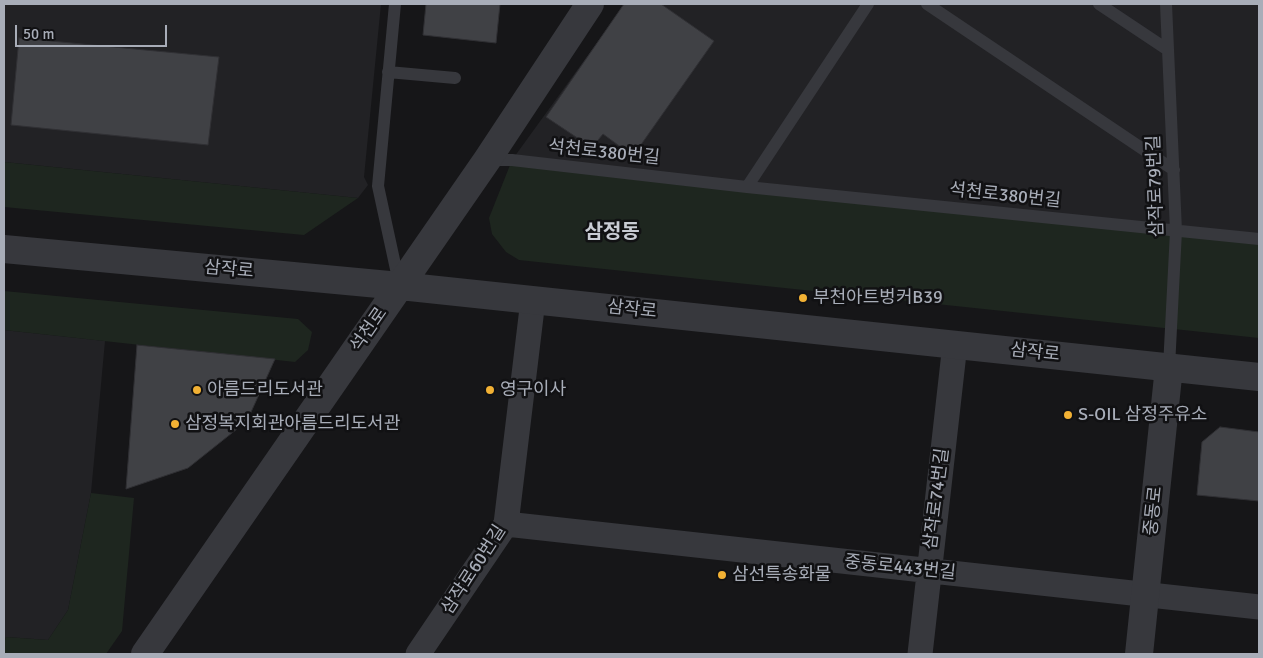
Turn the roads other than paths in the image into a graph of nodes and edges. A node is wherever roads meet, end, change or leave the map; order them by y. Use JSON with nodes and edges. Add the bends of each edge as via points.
{"nodes":[{"id":1,"x":395,"y":4,"type":"edge"},
{"id":2,"x":590,"y":4,"type":"edge"},
{"id":3,"x":868,"y":4,"type":"edge"},
{"id":4,"x":927,"y":4,"type":"edge"},
{"id":5,"x":1099,"y":4,"type":"edge"},
{"id":6,"x":1166,"y":4,"type":"edge"},
{"id":7,"x":1168,"y":50,"type":"junction"},
{"id":8,"x":388,"y":72,"type":"junction"},
{"id":9,"x":455,"y":78,"type":"dead end"},
{"id":10,"x":487,"y":160,"type":"junction"},
{"id":11,"x":1174,"y":170,"type":"junction"},
{"id":12,"x":747,"y":187,"type":"junction"},
{"id":13,"x":1176,"y":231,"type":"junction"},
{"id":14,"x":1259,"y":239,"type":"edge"},
{"id":15,"x":4,"y":249,"type":"edge"},
{"id":16,"x":400,"y":286,"type":"junction"},
{"id":17,"x":533,"y":300,"type":"junction"},
{"id":18,"x":955,"y":344,"type":"junction"},
{"id":19,"x":1168,"y":367,"type":"junction"},
{"id":20,"x":1259,"y":377,"type":"edge"},
{"id":21,"x":506,"y":524,"type":"junction"},
{"id":22,"x":929,"y":571,"type":"junction"},
{"id":23,"x":1145,"y":595,"type":"junction"},
{"id":24,"x":1259,"y":606,"type":"edge"},
{"id":25,"x":145,"y":654,"type":"edge"},
{"id":26,"x":418,"y":654,"type":"edge"},
{"id":27,"x":920,"y":654,"type":"edge"},
{"id":28,"x":1139,"y":654,"type":"edge"}],
"edges":[{"from":1,"to":8,"type":"lane"},
{"from":2,"to":10,"type":"street","name":"석천로"},
{"from":3,"to":12,"type":"lane"},
{"from":4,"to":11,"type":"lane"},
{"from":5,"to":7,"type":"lane"},
{"from":6,"to":7,"type":"lane","name":"삼작로79번길"},
{"from":7,"to":11,"type":"lane","name":"삼작로79번길"},
{"from":8,"to":9,"type":"lane"},
{"from":8,"to":16,"type":"lane","via":[[378,186]]},
{"from":10,"to":12,"type":"lane","name":"석천로380번길","via":[[512,160]]},
{"from":10,"to":16,"type":"street","name":"석천로"},
{"from":11,"to":13,"type":"lane","name":"삼작로79번길"},
{"from":12,"to":13,"type":"lane","name":"석천로380번길"},
{"from":13,"to":14,"type":"lane","name":"석천로380번길"},
{"from":13,"to":19,"type":"lane","name":"삼작로79번길"},
{"from":15,"to":16,"type":"street","name":"삼작로"},
{"from":16,"to":17,"type":"street","name":"삼작로"},
{"from":16,"to":25,"type":"street","name":"석천로"},
{"from":17,"to":18,"type":"street","name":"삼작로"},
{"from":17,"to":21,"type":"street","name":"삼작로60번길"},
{"from":18,"to":19,"type":"street","name":"삼작로"},
{"from":18,"to":22,"type":"street","name":"삼작로74번길"},
{"from":19,"to":20,"type":"street","name":"삼작로"},
{"from":19,"to":23,"type":"street","name":"중동로"},
{"from":21,"to":22,"type":"street","name":"중동로443번길"},
{"from":21,"to":26,"type":"street","name":"삼작로60번길"},
{"from":22,"to":23,"type":"street","name":"중동로443번길"},
{"from":22,"to":27,"type":"street","name":"삼작로74번길"},
{"from":23,"to":24,"type":"street","name":"중동로443번길"},
{"from":23,"to":28,"type":"street","name":"중동로"}]}
